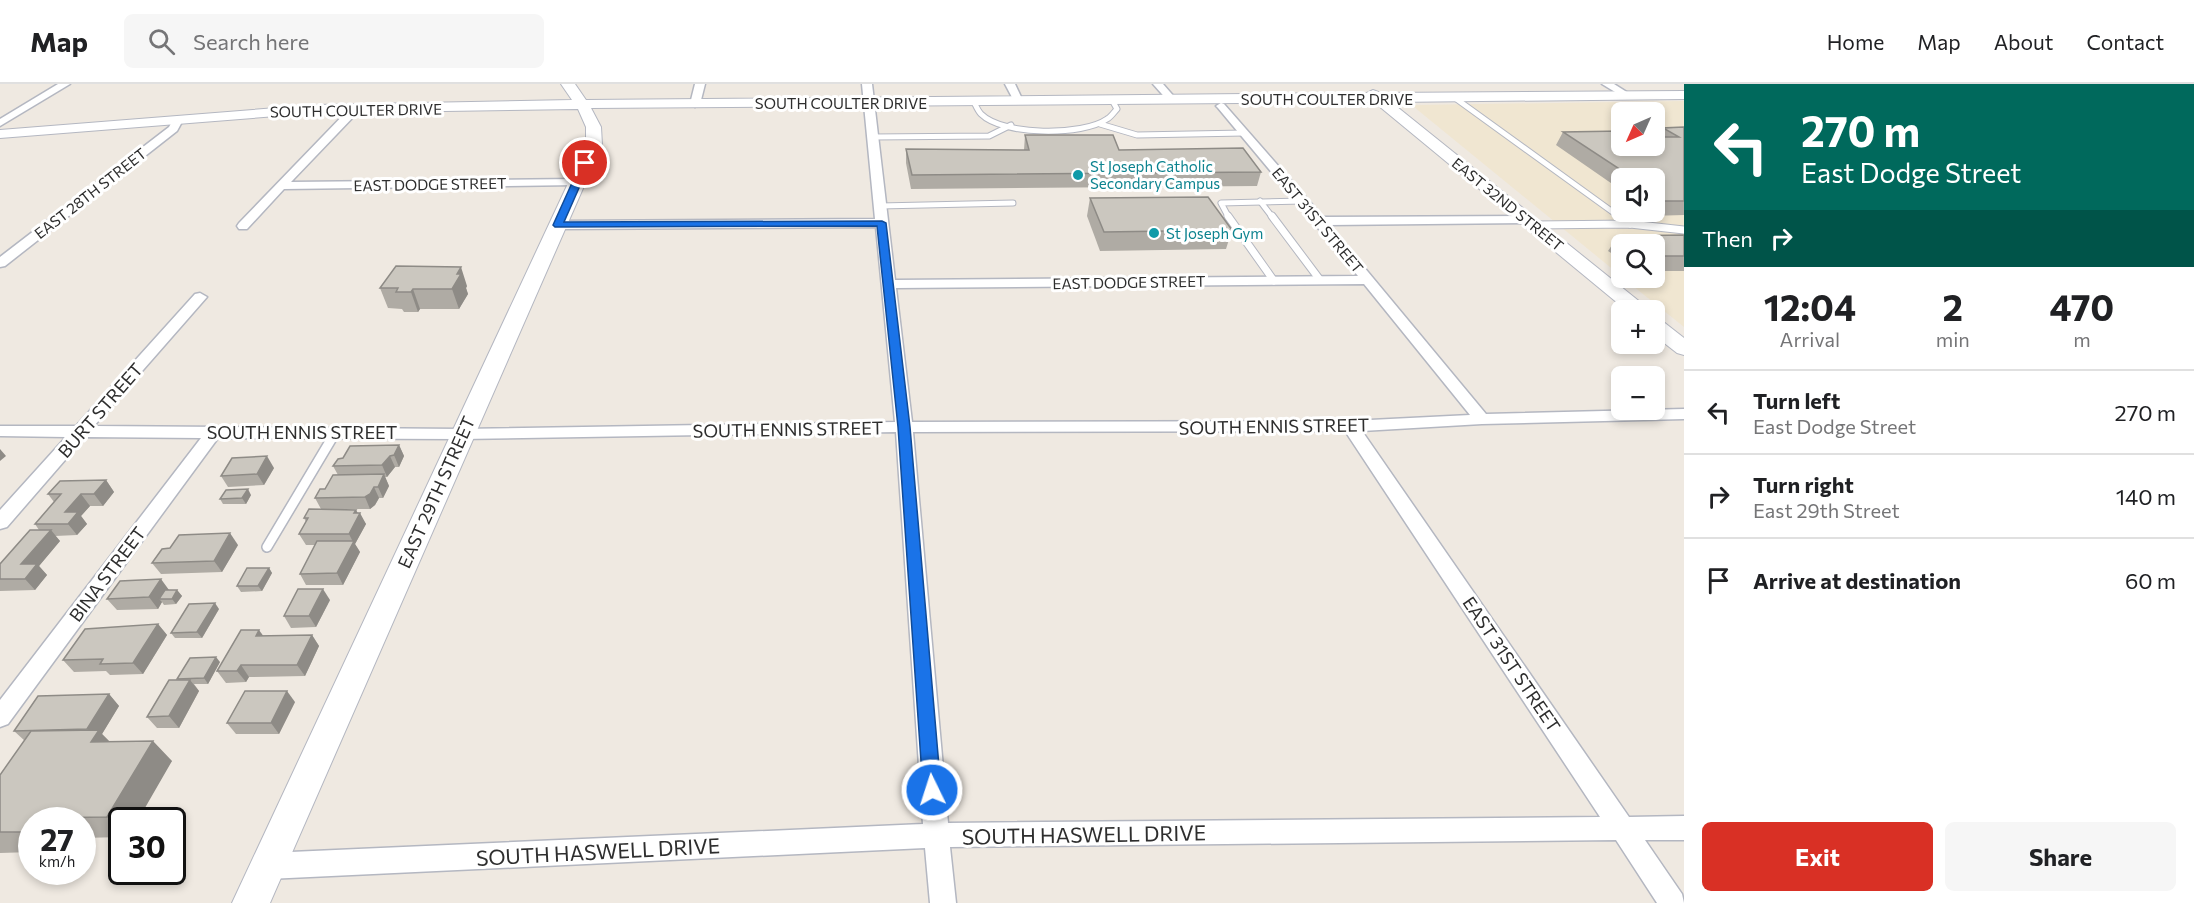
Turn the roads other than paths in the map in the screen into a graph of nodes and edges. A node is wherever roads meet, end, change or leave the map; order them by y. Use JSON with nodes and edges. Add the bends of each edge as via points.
{"nodes":[{"id":1,"x":65,"y":84,"type":"edge"},
{"id":2,"x":568,"y":84,"type":"edge"},
{"id":3,"x":700,"y":84,"type":"edge"},
{"id":4,"x":867,"y":84,"type":"edge"},
{"id":5,"x":1010,"y":84,"type":"edge"},
{"id":6,"x":1158,"y":84,"type":"edge"},
{"id":7,"x":1361,"y":84,"type":"edge"},
{"id":8,"x":1608,"y":84,"type":"edge"},
{"id":9,"x":1684,"y":95,"type":"edge"},
{"id":10,"x":1628,"y":96,"type":"junction"},
{"id":11,"x":1379,"y":98,"type":"junction"},
{"id":12,"x":1455,"y":98,"type":"junction"},
{"id":13,"x":1112,"y":100,"type":"junction"},
{"id":14,"x":1172,"y":100,"type":"junction"},
{"id":15,"x":1018,"y":101,"type":"junction"},
{"id":16,"x":974,"y":102,"type":"junction"},
{"id":17,"x":870,"y":103,"type":"junction"},
{"id":18,"x":694,"y":104,"type":"junction"},
{"id":19,"x":1221,"y":106,"type":"dead end"},
{"id":20,"x":355,"y":109,"type":"junction"},
{"id":21,"x":588,"y":114,"type":"junction"},
{"id":22,"x":178,"y":120,"type":"junction"},
{"id":23,"x":0,"y":123,"type":"edge"},
{"id":24,"x":1100,"y":124,"type":"junction"},
{"id":25,"x":1011,"y":125,"type":"junction"},
{"id":26,"x":1244,"y":133,"type":"junction"},
{"id":27,"x":0,"y":134,"type":"edge"},
{"id":28,"x":873,"y":137,"type":"junction"},
{"id":29,"x":577,"y":182,"type":"junction"},
{"id":30,"x":283,"y":186,"type":"junction"},
{"id":31,"x":1260,"y":201,"type":"junction"},
{"id":32,"x":1302,"y":201,"type":"junction"},
{"id":33,"x":1013,"y":203,"type":"dead end"},
{"id":34,"x":881,"y":214,"type":"junction"},
{"id":35,"x":1320,"y":221,"type":"junction"},
{"id":36,"x":1531,"y":222,"type":"junction"},
{"id":37,"x":1630,"y":224,"type":"junction"},
{"id":38,"x":558,"y":225,"type":"junction"},
{"id":39,"x":243,"y":226,"type":"dead end"},
{"id":40,"x":1684,"y":230,"type":"edge"},
{"id":41,"x":6,"y":254,"type":"edge"},
{"id":42,"x":0,"y":263,"type":"edge"},
{"id":43,"x":1320,"y":280,"type":"junction"},
{"id":44,"x":1369,"y":280,"type":"junction"},
{"id":45,"x":1274,"y":281,"type":"junction"},
{"id":46,"x":889,"y":284,"type":"junction"},
{"id":47,"x":200,"y":297,"type":"dead end"},
{"id":48,"x":1626,"y":300,"type":"edge"},
{"id":49,"x":1665,"y":333,"type":"edge"},
{"id":50,"x":1684,"y":349,"type":"edge"},
{"id":51,"x":1684,"y":414,"type":"edge"},
{"id":52,"x":1482,"y":419,"type":"junction"},
{"id":53,"x":1350,"y":426,"type":"junction"},
{"id":54,"x":904,"y":427,"type":"junction"},
{"id":55,"x":0,"y":431,"type":"edge"},
{"id":56,"x":80,"y":432,"type":"junction"},
{"id":57,"x":214,"y":432,"type":"junction"},
{"id":58,"x":335,"y":433,"type":"junction"},
{"id":59,"x":461,"y":434,"type":"junction"},
{"id":60,"x":0,"y":522,"type":"edge"},
{"id":61,"x":267,"y":547,"type":"dead end"},
{"id":62,"x":0,"y":717,"type":"edge"},
{"id":63,"x":1684,"y":828,"type":"edge"},
{"id":64,"x":1623,"y":829,"type":"junction"},
{"id":65,"x":936,"y":835,"type":"junction"},
{"id":66,"x":268,"y":866,"type":"junction"},
{"id":67,"x":251,"y":903,"type":"edge"},
{"id":68,"x":943,"y":903,"type":"edge"},
{"id":69,"x":1672,"y":903,"type":"edge"}],
"edges":[{"from":1,"to":23,"type":"street"},
{"from":2,"to":21,"type":"street"},
{"from":3,"to":18,"type":"street"},
{"from":4,"to":17,"type":"street"},
{"from":5,"to":15,"type":"street"},
{"from":6,"to":14,"type":"street"},
{"from":7,"to":11,"type":"street","name":"EAST 32ND STREET"},
{"from":8,"to":10,"type":"street"},
{"from":9,"to":10,"type":"street","name":"SOUTH COULTER DRIVE"},
{"from":10,"to":12,"type":"street","name":"SOUTH COULTER DRIVE"},
{"from":11,"to":12,"type":"street","name":"SOUTH COULTER DRIVE"},
{"from":11,"to":14,"type":"street","name":"SOUTH COULTER DRIVE"},
{"from":11,"to":36,"type":"street","name":"EAST 32ND STREET"},
{"from":12,"to":37,"type":"lane"},
{"from":13,"to":14,"type":"street","name":"SOUTH COULTER DRIVE"},
{"from":13,"to":15,"type":"street","name":"SOUTH COULTER DRIVE"},
{"from":13,"to":24,"type":"lane","via":[[1117,110]]},
{"from":15,"to":16,"type":"street","name":"SOUTH COULTER DRIVE"},
{"from":16,"to":17,"type":"street","name":"SOUTH COULTER DRIVE"},
{"from":16,"to":25,"type":"lane","via":[[982,114]]},
{"from":17,"to":18,"type":"street","name":"SOUTH COULTER DRIVE"},
{"from":17,"to":28,"type":"street"},
{"from":18,"to":21,"type":"street","name":"SOUTH COULTER DRIVE","via":[[628,104],[605,113]]},
{"from":19,"to":26,"type":"street","name":"EAST 31ST STREET"},
{"from":20,"to":21,"type":"street","name":"SOUTH COULTER DRIVE","via":[[534,107]]},
{"from":20,"to":22,"type":"street","name":"SOUTH COULTER DRIVE"},
{"from":20,"to":30,"type":"street"},
{"from":21,"to":29,"type":"street","name":"EAST 29TH STREET","via":[[596,135]]},
{"from":22,"to":27,"type":"street","name":"SOUTH COULTER DRIVE","via":[[104,129]]},
{"from":22,"to":41,"type":"street","name":"EAST 28TH STREET","via":[[173,129]]},
{"from":24,"to":25,"type":"lane","via":[[1050,132]]},
{"from":24,"to":26,"type":"lane","via":[[1137,135]]},
{"from":25,"to":28,"type":"lane","via":[[989,136]]},
{"from":26,"to":32,"type":"street","name":"EAST 31ST STREET"},
{"from":28,"to":34,"type":"street"},
{"from":29,"to":30,"type":"street","name":"EAST DODGE STREET"},
{"from":29,"to":38,"type":"street","name":"EAST 29TH STREET"},
{"from":30,"to":39,"type":"street"},
{"from":31,"to":32,"type":"lane"},
{"from":31,"to":43,"type":"lane"},
{"from":31,"to":45,"type":"lane","via":[[1226,201],[1221,206]]},
{"from":32,"to":35,"type":"street","name":"EAST 31ST STREET"},
{"from":33,"to":34,"type":"lane"},
{"from":34,"to":38,"type":"street"},
{"from":34,"to":46,"type":"street"},
{"from":35,"to":36,"type":"street"},
{"from":35,"to":44,"type":"street","name":"EAST 31ST STREET"},
{"from":36,"to":37,"type":"lane"},
{"from":36,"to":48,"type":"street","name":"EAST 32ND STREET"},
{"from":37,"to":40,"type":"lane"},
{"from":38,"to":59,"type":"street","name":"EAST 29TH STREET"},
{"from":41,"to":42,"type":"street","name":"EAST 28TH STREET"},
{"from":43,"to":44,"type":"street","name":"EAST DODGE STREET"},
{"from":43,"to":45,"type":"street","name":"EAST DODGE STREET"},
{"from":44,"to":52,"type":"street","name":"EAST 31ST STREET"},
{"from":45,"to":46,"type":"street","name":"EAST DODGE STREET"},
{"from":46,"to":54,"type":"street"},
{"from":47,"to":56,"type":"street","name":"BURT STREET"},
{"from":49,"to":50,"type":"street"},
{"from":51,"to":52,"type":"street","name":"SOUTH ENNIS STREET"},
{"from":52,"to":53,"type":"street","name":"SOUTH ENNIS STREET"},
{"from":53,"to":54,"type":"street","name":"SOUTH ENNIS STREET"},
{"from":53,"to":64,"type":"street","name":"EAST 31ST STREET"},
{"from":54,"to":59,"type":"street","name":"SOUTH ENNIS STREET"},
{"from":54,"to":65,"type":"street"},
{"from":55,"to":56,"type":"street","name":"SOUTH ENNIS STREET"},
{"from":56,"to":57,"type":"street","name":"SOUTH ENNIS STREET"},
{"from":56,"to":60,"type":"street","name":"BURT STREET"},
{"from":57,"to":58,"type":"street","name":"SOUTH ENNIS STREET"},
{"from":57,"to":62,"type":"street","name":"BINA STREET"},
{"from":58,"to":59,"type":"street","name":"SOUTH ENNIS STREET"},
{"from":58,"to":61,"type":"lane"},
{"from":59,"to":66,"type":"street","name":"EAST 29TH STREET"},
{"from":63,"to":64,"type":"street","name":"SOUTH HASWELL DRIVE"},
{"from":64,"to":65,"type":"street","name":"SOUTH HASWELL DRIVE"},
{"from":64,"to":69,"type":"street","name":"EAST 31ST STREET"},
{"from":65,"to":66,"type":"street","name":"SOUTH HASWELL DRIVE"},
{"from":65,"to":68,"type":"street"},
{"from":66,"to":67,"type":"street","name":"EAST 29TH STREET"}]}
